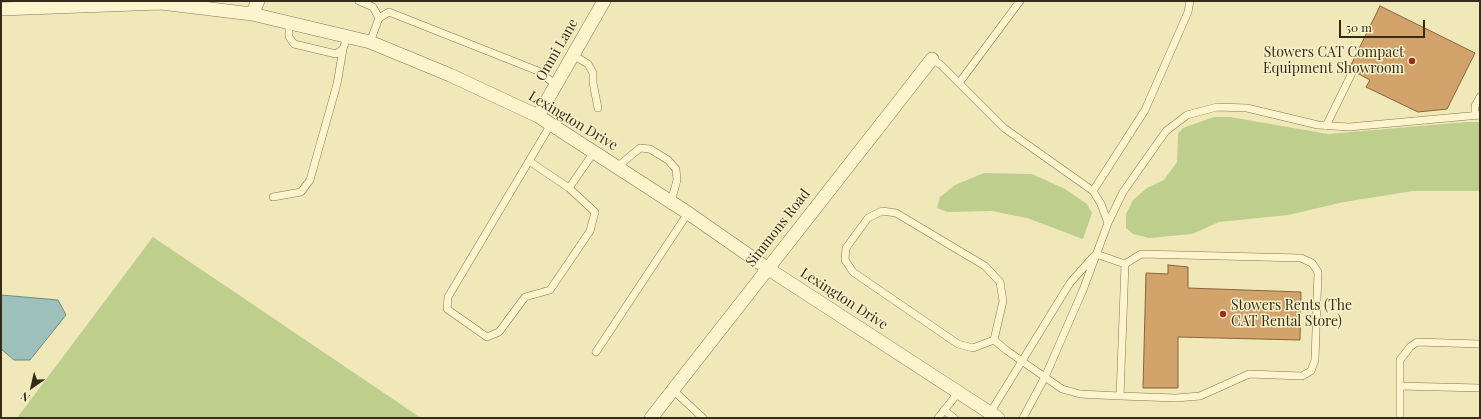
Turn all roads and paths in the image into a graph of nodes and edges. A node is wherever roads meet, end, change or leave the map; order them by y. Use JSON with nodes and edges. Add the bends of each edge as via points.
{"nodes":[{"id":1,"x":258,"y":1,"type":"edge"},
{"id":2,"x":359,"y":1,"type":"edge"},
{"id":3,"x":604,"y":1,"type":"edge"},
{"id":4,"x":1020,"y":1,"type":"edge"},
{"id":5,"x":1190,"y":1,"type":"edge"},
{"id":6,"x":104,"y":3,"type":"edge"},
{"id":7,"x":20,"y":5,"type":"edge"},
{"id":8,"x":1,"y":10,"type":"edge"},
{"id":9,"x":252,"y":14,"type":"junction"},
{"id":10,"x":379,"y":18,"type":"junction"},
{"id":11,"x":289,"y":23,"type":"junction"},
{"id":12,"x":347,"y":37,"type":"junction"},
{"id":13,"x":370,"y":42,"type":"junction"},
{"id":14,"x":343,"y":49,"type":"junction"},
{"id":15,"x":573,"y":55,"type":"junction"},
{"id":16,"x":932,"y":59,"type":"joint"},
{"id":17,"x":1352,"y":73,"type":"dead end"},
{"id":18,"x":959,"y":83,"type":"junction"},
{"id":19,"x":556,"y":85,"type":"junction"},
{"id":20,"x":1480,"y":97,"type":"edge"},
{"id":21,"x":598,"y":108,"type":"dead end"},
{"id":22,"x":1478,"y":115,"type":"edge"},
{"id":23,"x":538,"y":116,"type":"junction"},
{"id":24,"x":551,"y":124,"type":"junction"},
{"id":25,"x":1326,"y":126,"type":"junction"},
{"id":26,"x":594,"y":152,"type":"junction"},
{"id":27,"x":529,"y":161,"type":"junction"},
{"id":28,"x":617,"y":167,"type":"junction"},
{"id":29,"x":569,"y":188,"type":"junction"},
{"id":30,"x":1093,"y":190,"type":"junction"},
{"id":31,"x":273,"y":197,"type":"dead end"},
{"id":32,"x":671,"y":202,"type":"junction"},
{"id":33,"x":688,"y":213,"type":"junction"},
{"id":34,"x":1108,"y":223,"type":"junction"},
{"id":35,"x":1096,"y":254,"type":"junction"},
{"id":36,"x":1125,"y":264,"type":"junction"},
{"id":37,"x":767,"y":268,"type":"junction"},
{"id":38,"x":994,"y":340,"type":"junction"},
{"id":39,"x":1480,"y":344,"type":"edge"},
{"id":40,"x":596,"y":352,"type":"dead end"},
{"id":41,"x":1021,"y":361,"type":"junction"},
{"id":42,"x":1045,"y":377,"type":"junction"},
{"id":43,"x":1400,"y":386,"type":"junction"},
{"id":44,"x":1480,"y":388,"type":"edge"},
{"id":45,"x":673,"y":390,"type":"junction"},
{"id":46,"x":958,"y":393,"type":"junction"},
{"id":47,"x":1120,"y":396,"type":"junction"},
{"id":48,"x":944,"y":410,"type":"junction"},
{"id":49,"x":994,"y":416,"type":"edge"},
{"id":50,"x":651,"y":418,"type":"edge"},
{"id":51,"x":702,"y":418,"type":"edge"},
{"id":52,"x":938,"y":418,"type":"edge"},
{"id":53,"x":954,"y":418,"type":"edge"},
{"id":54,"x":1023,"y":418,"type":"edge"},
{"id":55,"x":1400,"y":418,"type":"edge"}],
"edges":[{"from":1,"to":9,"type":"street"},
{"from":2,"to":10,"type":"lane","via":[[373,7]]},
{"from":3,"to":15,"type":"street","name":"Omni Lane"},
{"from":4,"to":18,"type":"lane"},
{"from":5,"to":30,"type":"lane","via":[[1188,12],[1145,110]]},
{"from":6,"to":7,"type":"street","name":"Lexington Drive"},
{"from":6,"to":9,"type":"street","name":"Lexington Drive","via":[[161,3]]},
{"from":7,"to":8,"type":"street","name":"Lexington Drive"},
{"from":9,"to":11,"type":"street","name":"Lexington Drive"},
{"from":10,"to":13,"type":"lane"},
{"from":10,"to":19,"type":"lane","via":[[389,12],[538,71]]},
{"from":11,"to":12,"type":"street","name":"Lexington Drive"},
{"from":11,"to":14,"type":"lane","via":[[288,37],[294,44],[336,54]]},
{"from":12,"to":13,"type":"street","name":"Lexington Drive"},
{"from":12,"to":14,"type":"lane"},
{"from":13,"to":23,"type":"street","name":"Lexington Drive","via":[[450,75]]},
{"from":14,"to":31,"type":"lane","via":[[337,84],[310,180],[301,192]]},
{"from":15,"to":19,"type":"street","name":"Omni Lane"},
{"from":15,"to":21,"type":"lane","via":[[588,64],[593,73]]},
{"from":16,"to":18,"type":"lane"},
{"from":16,"to":37,"type":"street","name":"Simmons Road"},
{"from":17,"to":25,"type":"lane"},
{"from":18,"to":30,"type":"lane","via":[[1004,128]]},
{"from":19,"to":23,"type":"street","name":"Omni Lane"},
{"from":20,"to":22,"type":"lane","via":[[1476,106]]},
{"from":22,"to":25,"type":"lane","via":[[1348,127]]},
{"from":23,"to":24,"type":"street","name":"Lexington Drive"},
{"from":24,"to":26,"type":"street","name":"Lexington Drive"},
{"from":24,"to":27,"type":"lane"},
{"from":25,"to":34,"type":"lane","via":[[1247,108],[1217,107],[1187,115],[1166,131],[1123,192]]},
{"from":26,"to":28,"type":"street","name":"Lexington Drive"},
{"from":26,"to":29,"type":"lane"},
{"from":27,"to":29,"type":"lane"},
{"from":27,"to":29,"type":"lane","via":[[448,297],[446,309],[488,337],[499,332],[526,297],[550,290],[590,231],[595,212]]},
{"from":28,"to":32,"type":"street","name":"Lexington Drive"},
{"from":28,"to":32,"type":"lane","via":[[640,148],[650,149],[668,160],[676,169],[677,180]]},
{"from":30,"to":34,"type":"lane"},
{"from":32,"to":33,"type":"street","name":"Lexington Drive"},
{"from":33,"to":37,"type":"street","name":"Lexington Drive"},
{"from":33,"to":40,"type":"lane"},
{"from":34,"to":35,"type":"lane"},
{"from":35,"to":36,"type":"lane"},
{"from":35,"to":41,"type":"lane","via":[[1070,283]]},
{"from":35,"to":42,"type":"lane","via":[[1084,290]]},
{"from":36,"to":47,"type":"lane"},
{"from":36,"to":47,"type":"lane","via":[[1141,254],[1301,258],[1312,263],[1318,272],[1315,360],[1311,371],[1302,376],[1249,374],[1200,396]]},
{"from":37,"to":45,"type":"street","name":"Simmons Road"},
{"from":37,"to":46,"type":"street","name":"Lexington Drive"},
{"from":38,"to":38,"type":"lane","via":[[1003,301],[1000,282],[985,266],[896,213],[882,211],[868,218],[846,248],[844,260],[853,272],[958,344],[974,348]]},
{"from":38,"to":41,"type":"lane"},
{"from":39,"to":43,"type":"lane","via":[[1417,342],[1400,360]]},
{"from":41,"to":42,"type":"lane"},
{"from":41,"to":49,"type":"lane"},
{"from":42,"to":47,"type":"lane","via":[[1062,389],[1080,394]]},
{"from":42,"to":54,"type":"lane"},
{"from":43,"to":44,"type":"lane"},
{"from":43,"to":55,"type":"lane"},
{"from":45,"to":50,"type":"street","name":"Simmons Road"},
{"from":45,"to":51,"type":"lane"},
{"from":46,"to":48,"type":"lane"},
{"from":46,"to":49,"type":"street","name":"Lexington Drive"},
{"from":48,"to":52,"type":"lane"},
{"from":48,"to":53,"type":"lane"}]}
